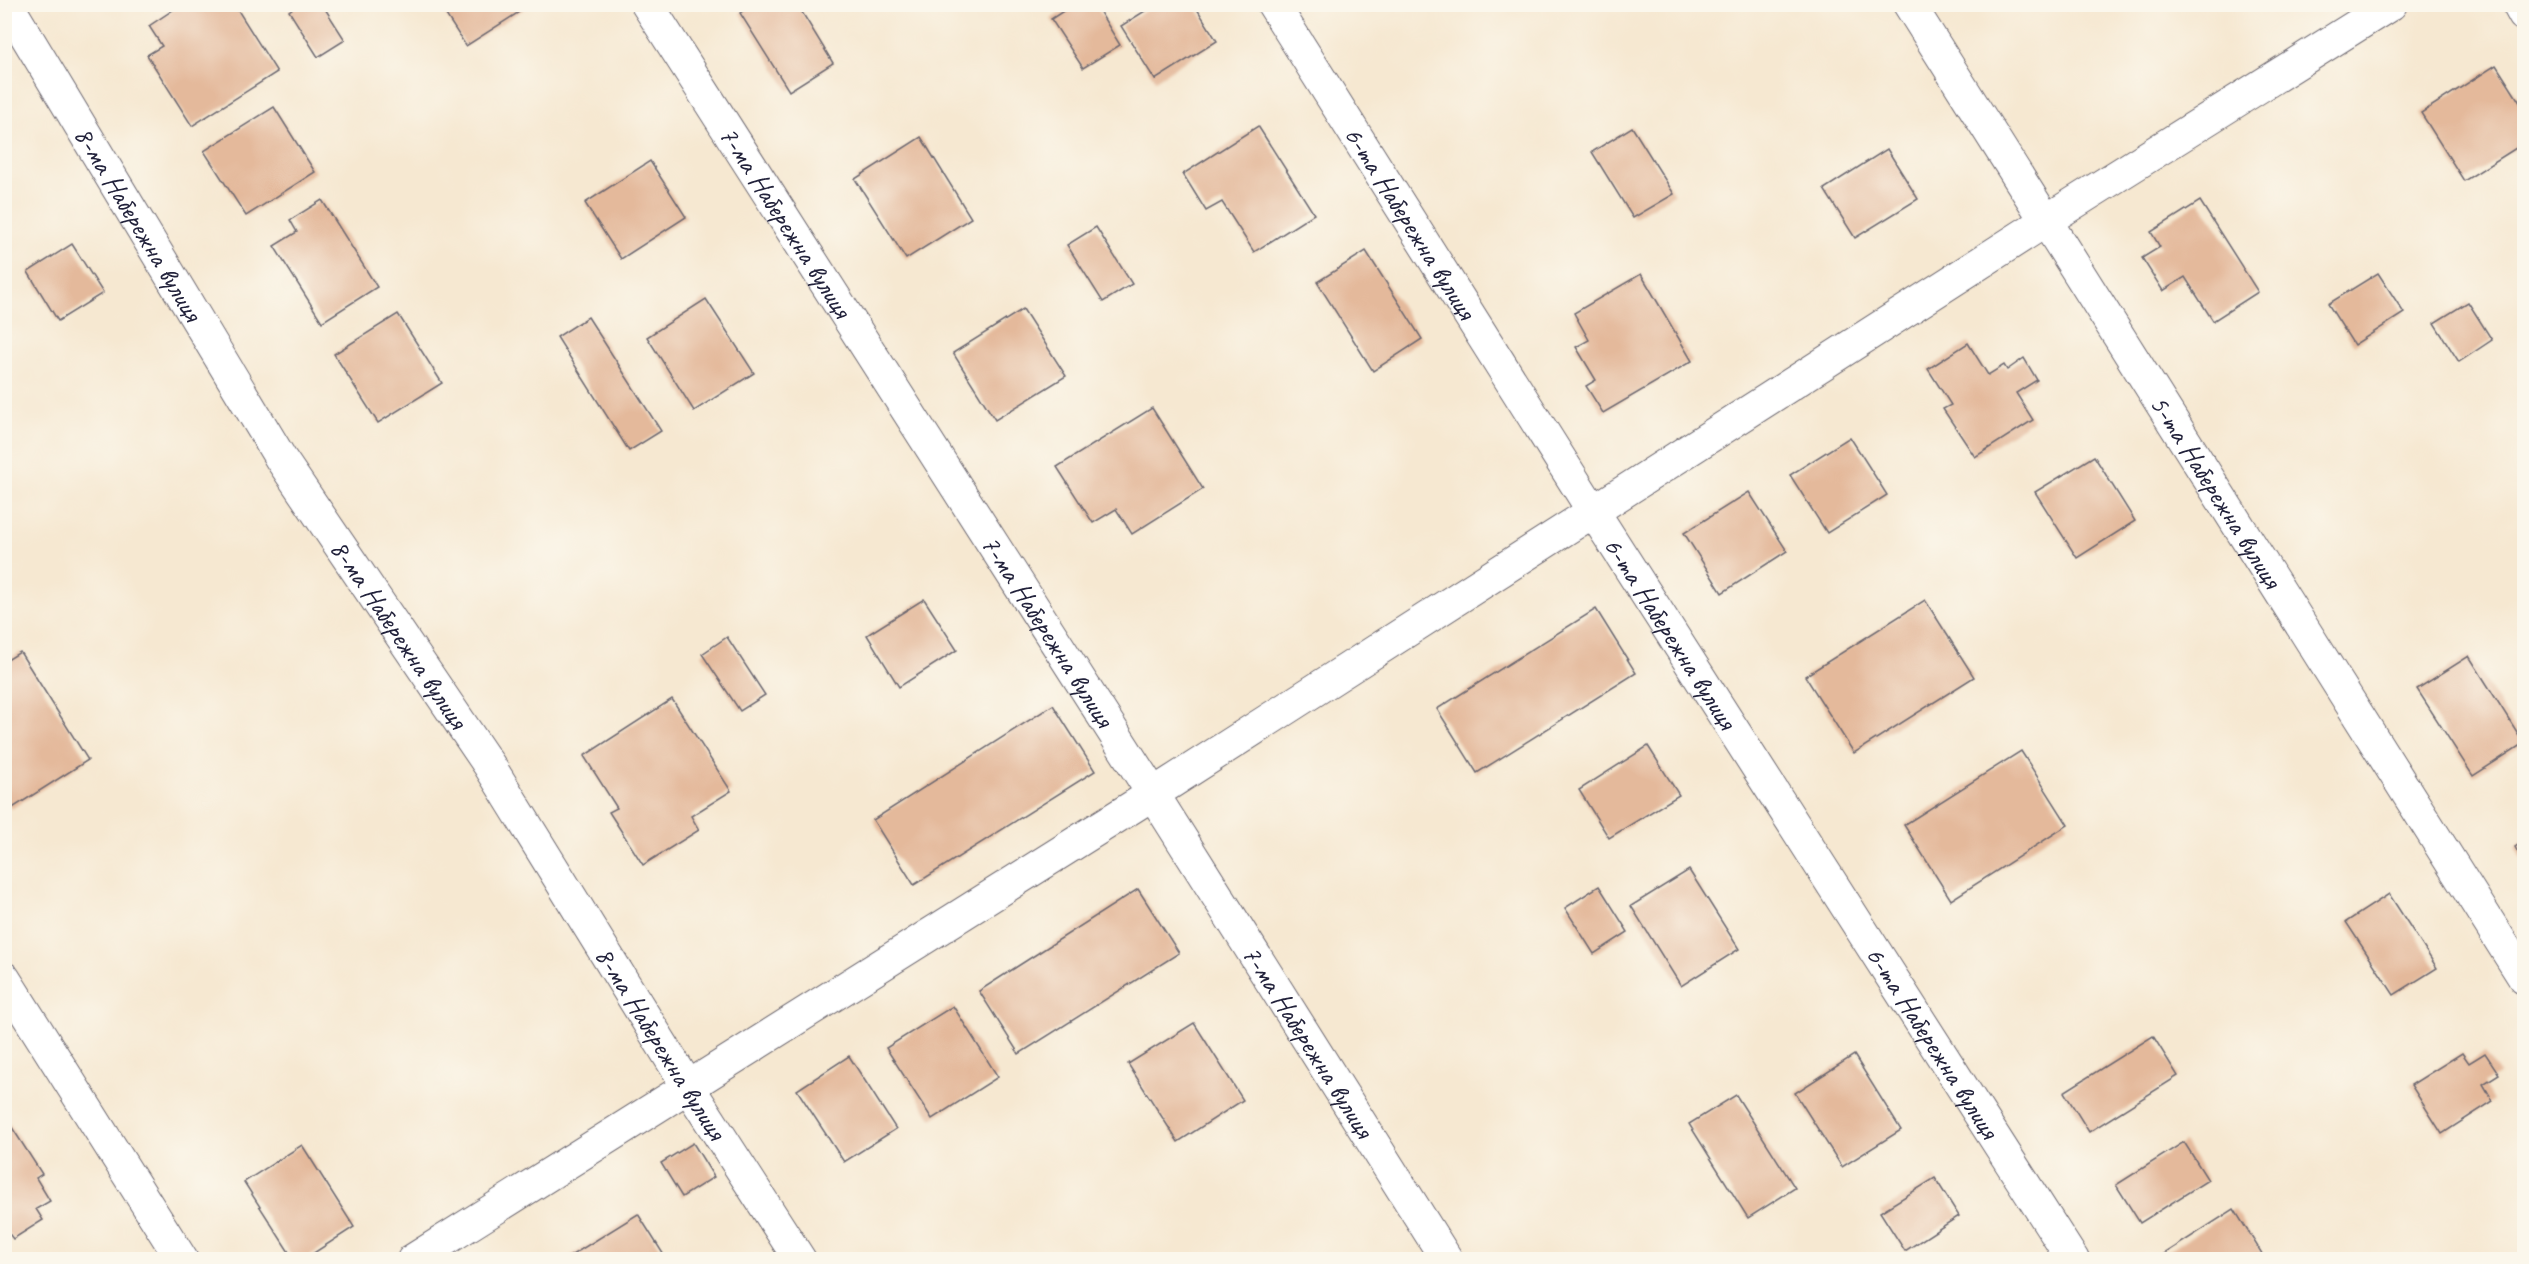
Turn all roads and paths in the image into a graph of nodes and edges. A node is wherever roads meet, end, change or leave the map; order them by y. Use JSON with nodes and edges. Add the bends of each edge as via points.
{"nodes":[{"id":1,"x":7,"y":4,"type":"edge"},
{"id":2,"x":647,"y":4,"type":"edge"},
{"id":3,"x":1273,"y":4,"type":"edge"},
{"id":4,"x":1910,"y":4,"type":"edge"},
{"id":5,"x":2391,"y":4,"type":"edge"},
{"id":6,"x":2518,"y":4,"type":"edge"},
{"id":7,"x":2524,"y":15,"type":"edge"},
{"id":8,"x":2047,"y":220,"type":"junction"},
{"id":9,"x":1593,"y":511,"type":"junction"},
{"id":10,"x":1153,"y":794,"type":"junction"},
{"id":11,"x":4,"y":978,"type":"edge"},
{"id":12,"x":2524,"y":978,"type":"edge"},
{"id":13,"x":687,"y":1085,"type":"junction"},
{"id":14,"x":182,"y":1260,"type":"edge"},
{"id":15,"x":413,"y":1260,"type":"edge"},
{"id":16,"x":800,"y":1260,"type":"edge"},
{"id":17,"x":1447,"y":1260,"type":"edge"},
{"id":18,"x":2073,"y":1260,"type":"edge"}],
"edges":[{"from":1,"to":13,"type":"street","name":"8-ма Набережна вулиця","via":[[281,459],[489,765]]},
{"from":2,"to":10,"type":"street","name":"7-ма Набережна вулиця"},
{"from":3,"to":9,"type":"street","name":"6-та Набережна вулиця"},
{"from":4,"to":8,"type":"street","name":"5-та Набережна вулиця"},
{"from":5,"to":8,"type":"street"},
{"from":6,"to":7,"type":"street"},
{"from":8,"to":9,"type":"street"},
{"from":8,"to":12,"type":"street","name":"5-та Набережна вулиця"},
{"from":9,"to":10,"type":"street"},
{"from":9,"to":18,"type":"street","name":"6-та Набережна вулиця"},
{"from":10,"to":13,"type":"street"},
{"from":10,"to":17,"type":"street","name":"7-ма Набережна вулиця"},
{"from":11,"to":14,"type":"street"},
{"from":13,"to":15,"type":"street"},
{"from":13,"to":16,"type":"street","name":"8-ма Набережна вулиця"}]}
